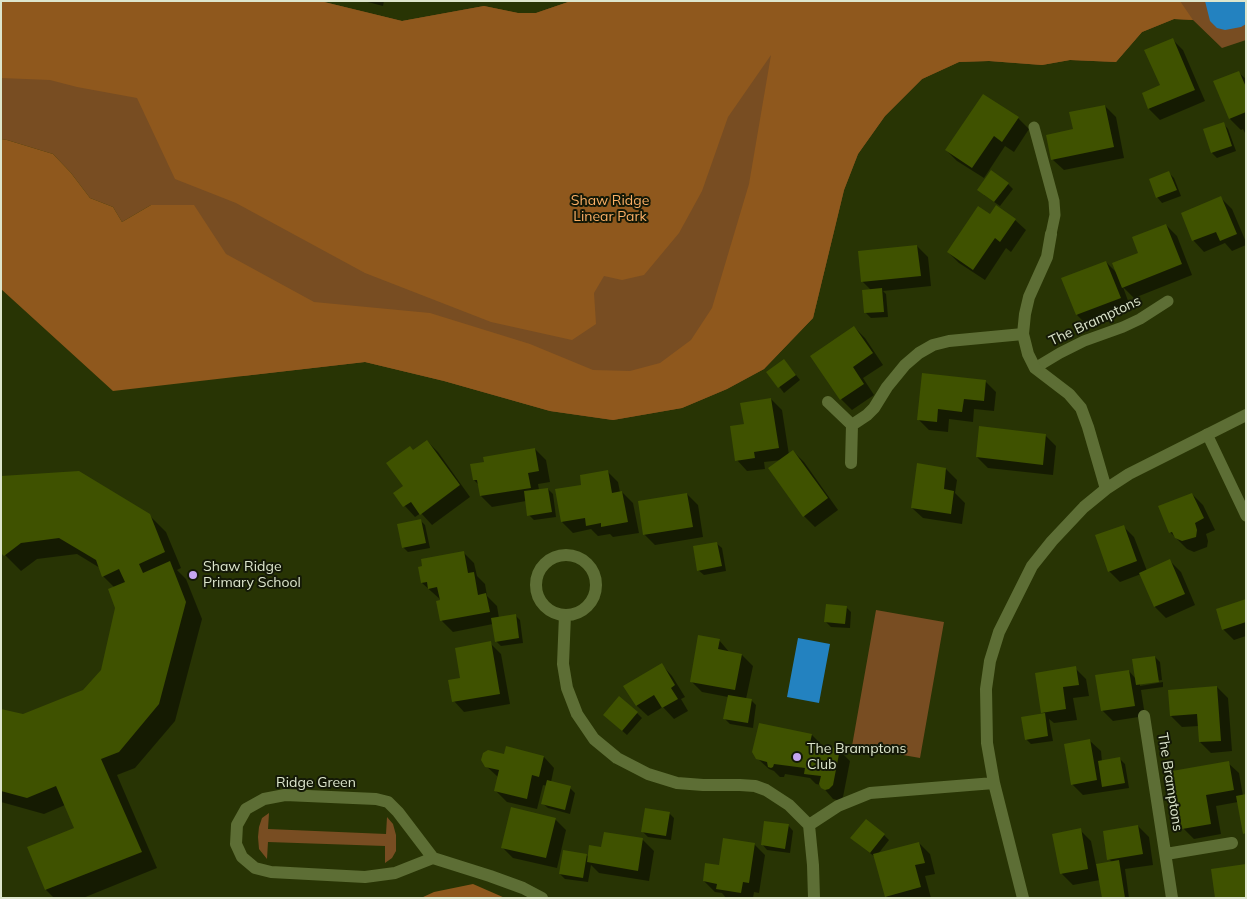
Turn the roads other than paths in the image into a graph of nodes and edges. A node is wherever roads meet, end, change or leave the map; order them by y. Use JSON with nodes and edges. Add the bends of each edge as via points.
{"nodes":[{"id":1,"x":1034,"y":127,"type":"dead end"},
{"id":2,"x":1051,"y":234,"type":"joint"},
{"id":3,"x":1168,"y":302,"type":"dead end"},
{"id":4,"x":1023,"y":334,"type":"junction"},
{"id":5,"x":1035,"y":368,"type":"junction"},
{"id":6,"x":828,"y":402,"type":"dead end"},
{"id":7,"x":1246,"y":415,"type":"edge"},
{"id":8,"x":852,"y":425,"type":"junction"},
{"id":9,"x":1207,"y":434,"type":"junction"},
{"id":10,"x":851,"y":463,"type":"dead end"},
{"id":11,"x":1106,"y":489,"type":"junction"},
{"id":12,"x":1246,"y":516,"type":"edge"},
{"id":13,"x":565,"y":615,"type":"junction"},
{"id":14,"x":1144,"y":716,"type":"dead end"},
{"id":15,"x":994,"y":783,"type":"junction"},
{"id":16,"x":809,"y":826,"type":"junction"},
{"id":17,"x":1232,"y":843,"type":"dead end"},
{"id":18,"x":1166,"y":854,"type":"junction"},
{"id":19,"x":433,"y":858,"type":"junction"},
{"id":20,"x":542,"y":898,"type":"edge"},
{"id":21,"x":814,"y":898,"type":"edge"},
{"id":22,"x":1023,"y":898,"type":"edge"},
{"id":23,"x":1172,"y":898,"type":"edge"}],
"edges":[{"from":1,"to":2,"type":"lane","via":[[1054,201]]},
{"from":2,"to":4,"type":"street","via":[[1047,257],[1027,306]]},
{"from":3,"to":5,"type":"lane","name":"The Bramptons","via":[[1132,323],[1084,341]]},
{"from":4,"to":5,"type":"street"},
{"from":4,"to":8,"type":"street","via":[[933,345],[905,365],[874,408]]},
{"from":5,"to":11,"type":"street","via":[[1069,394],[1081,408]]},
{"from":6,"to":8,"type":"street"},
{"from":7,"to":9,"type":"street"},
{"from":8,"to":10,"type":"street"},
{"from":9,"to":11,"type":"street"},
{"from":9,"to":12,"type":"lane"},
{"from":11,"to":15,"type":"street","via":[[1084,507],[1032,566],[999,632],[986,689],[987,743]]},
{"from":13,"to":13,"type":"street","via":[[546,608],[536,589],[541,569],[548,561],[568,555],[587,563],[593,571],[596,592],[585,609]]},
{"from":13,"to":16,"type":"street","via":[[563,664],[567,688],[577,714],[594,739],[617,758],[648,774],[677,783],[754,786],[766,790],[789,805]]},
{"from":14,"to":18,"type":"street","name":"The Bramptons"},
{"from":15,"to":16,"type":"street","via":[[870,793],[838,806]]},
{"from":15,"to":22,"type":"street"},
{"from":16,"to":21,"type":"street"},
{"from":17,"to":18,"type":"street","name":"The Bramptons"},
{"from":18,"to":23,"type":"street","name":"The Bramptons"},
{"from":19,"to":19,"type":"street","name":"Ridge Green","via":[[395,874],[365,877],[271,872],[255,868],[242,857],[236,844],[237,825],[246,808],[264,799],[285,795],[376,799],[393,807]]},
{"from":19,"to":20,"type":"street","via":[[523,888]]}]}
